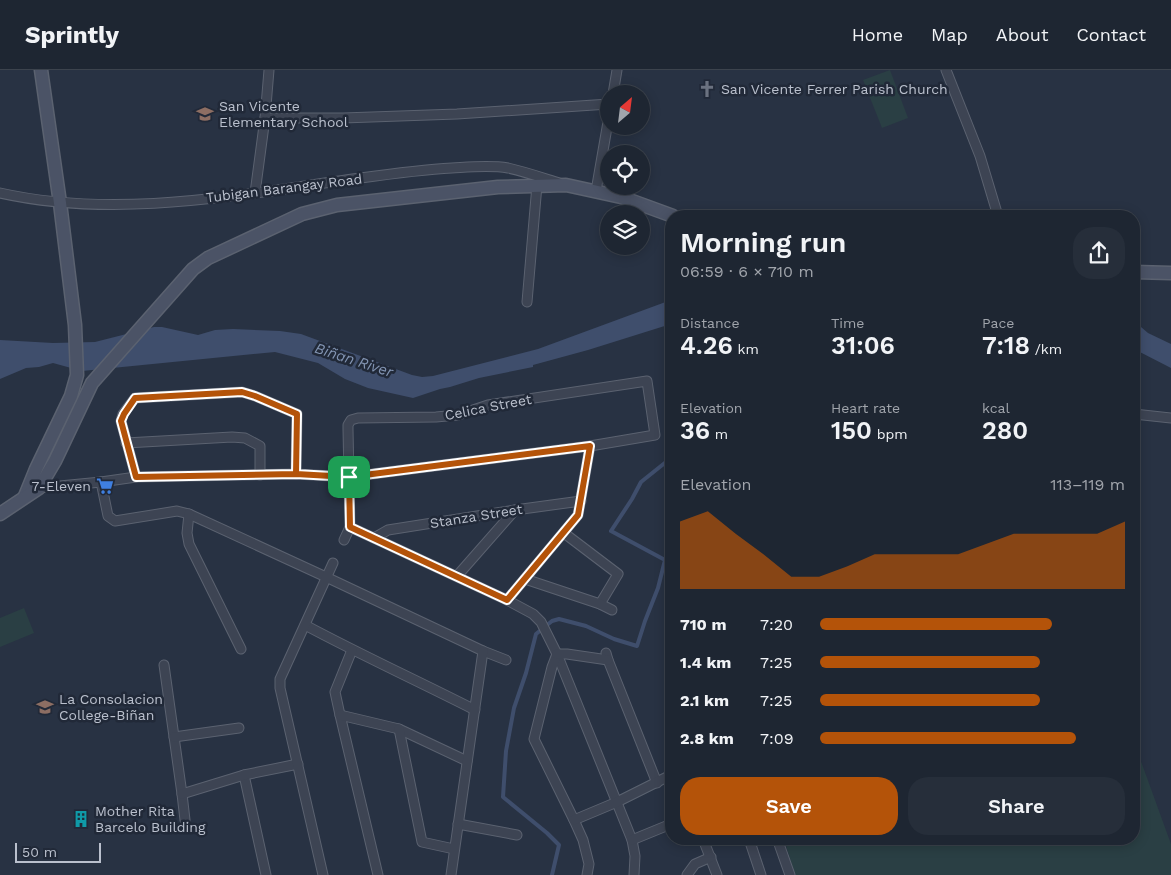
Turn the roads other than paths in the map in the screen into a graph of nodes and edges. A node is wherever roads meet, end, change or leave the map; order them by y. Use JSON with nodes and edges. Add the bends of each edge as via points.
{"nodes":[{"id":1,"x":41,"y":70,"type":"edge"},
{"id":2,"x":269,"y":70,"type":"edge"},
{"id":3,"x":616,"y":70,"type":"edge"},
{"id":4,"x":946,"y":70,"type":"edge"},
{"id":5,"x":614,"y":85,"type":"edge"},
{"id":6,"x":600,"y":105,"type":"edge"},
{"id":7,"x":265,"y":118,"type":"junction"},
{"id":8,"x":606,"y":135,"type":"edge"},
{"id":9,"x":566,"y":185,"type":"junction"},
{"id":10,"x":537,"y":186,"type":"junction"},
{"id":11,"x":596,"y":191,"type":"junction"},
{"id":12,"x":0,"y":193,"type":"edge"},
{"id":13,"x":255,"y":193,"type":"junction"},
{"id":14,"x":60,"y":203,"type":"junction"},
{"id":15,"x":996,"y":210,"type":"edge"},
{"id":16,"x":665,"y":213,"type":"edge"},
{"id":17,"x":1140,"y":272,"type":"edge"},
{"id":18,"x":1171,"y":273,"type":"edge"},
{"id":19,"x":528,"y":302,"type":"dead end"},
{"id":20,"x":1140,"y":415,"type":"edge"},
{"id":21,"x":1171,"y":418,"type":"edge"},
{"id":22,"x":126,"y":443,"type":"junction"},
{"id":23,"x":590,"y":446,"type":"junction"},
{"id":24,"x":296,"y":474,"type":"junction"},
{"id":25,"x":260,"y":475,"type":"junction"},
{"id":26,"x":136,"y":477,"type":"junction"},
{"id":27,"x":349,"y":477,"type":"junction"},
{"id":28,"x":101,"y":482,"type":"junction"},
{"id":29,"x":39,"y":488,"type":"junction"},
{"id":30,"x":25,"y":496,"type":"junction"},
{"id":31,"x":581,"y":501,"type":"junction"},
{"id":32,"x":515,"y":510,"type":"junction"},
{"id":33,"x":0,"y":514,"type":"edge"},
{"id":34,"x":189,"y":514,"type":"junction"},
{"id":35,"x":350,"y":527,"type":"junction"},
{"id":36,"x":564,"y":533,"type":"junction"},
{"id":37,"x":374,"y":538,"type":"junction"},
{"id":38,"x":344,"y":540,"type":"dead end"},
{"id":39,"x":333,"y":563,"type":"dead end"},
{"id":40,"x":457,"y":576,"type":"junction"},
{"id":41,"x":326,"y":577,"type":"junction"},
{"id":42,"x":525,"y":579,"type":"junction"},
{"id":43,"x":507,"y":600,"type":"junction"},
{"id":44,"x":600,"y":604,"type":"junction"},
{"id":45,"x":612,"y":610,"type":"dead end"},
{"id":46,"x":305,"y":625,"type":"junction"},
{"id":47,"x":241,"y":649,"type":"dead end"},
{"id":48,"x":352,"y":650,"type":"junction"},
{"id":49,"x":483,"y":651,"type":"junction"},
{"id":50,"x":557,"y":654,"type":"junction"},
{"id":51,"x":506,"y":660,"type":"dead end"},
{"id":52,"x":164,"y":665,"type":"dead end"},
{"id":53,"x":475,"y":710,"type":"junction"},
{"id":54,"x":340,"y":715,"type":"junction"},
{"id":55,"x":239,"y":728,"type":"dead end"},
{"id":56,"x":399,"y":729,"type":"junction"},
{"id":57,"x":174,"y":736,"type":"junction"},
{"id":58,"x":467,"y":761,"type":"junction"},
{"id":59,"x":298,"y":764,"type":"junction"},
{"id":60,"x":244,"y":775,"type":"junction"},
{"id":61,"x":665,"y":778,"type":"edge"},
{"id":62,"x":657,"y":783,"type":"junction"},
{"id":63,"x":182,"y":794,"type":"junction"},
{"id":64,"x":617,"y":802,"type":"junction"},
{"id":65,"x":185,"y":820,"type":"dead end"},
{"id":66,"x":574,"y":820,"type":"junction"},
{"id":67,"x":458,"y":824,"type":"junction"},
{"id":68,"x":665,"y":826,"type":"edge"},
{"id":69,"x":517,"y":835,"type":"dead end"},
{"id":70,"x":632,"y":840,"type":"junction"},
{"id":71,"x":706,"y":845,"type":"edge"},
{"id":72,"x":751,"y":845,"type":"edge"},
{"id":73,"x":779,"y":845,"type":"edge"},
{"id":74,"x":454,"y":849,"type":"junction"},
{"id":75,"x":711,"y":857,"type":"junction"},
{"id":76,"x":266,"y":875,"type":"edge"},
{"id":77,"x":323,"y":875,"type":"edge"},
{"id":78,"x":378,"y":875,"type":"edge"},
{"id":79,"x":451,"y":875,"type":"edge"},
{"id":80,"x":587,"y":875,"type":"edge"},
{"id":81,"x":634,"y":875,"type":"edge"},
{"id":82,"x":687,"y":875,"type":"edge"},
{"id":83,"x":717,"y":875,"type":"edge"},
{"id":84,"x":761,"y":875,"type":"edge"},
{"id":85,"x":790,"y":875,"type":"edge"}],
"edges":[{"from":1,"to":14,"type":"street"},
{"from":2,"to":7,"type":"street"},
{"from":3,"to":5,"type":"street"},
{"from":4,"to":15,"type":"street","via":[[980,156]]},
{"from":6,"to":7,"type":"street","via":[[457,114]]},
{"from":7,"to":13,"type":"street"},
{"from":8,"to":11,"type":"street"},
{"from":9,"to":10,"type":"street"},
{"from":9,"to":11,"type":"street"},
{"from":9,"to":13,"type":"street","name":"Tubigan Barangay Road","via":[[507,168],[474,166]]},
{"from":10,"to":19,"type":"street"},
{"from":10,"to":29,"type":"street","via":[[498,187],[336,205],[302,214],[208,258],[193,269],[92,384]]},
{"from":11,"to":16,"type":"street"},
{"from":12,"to":14,"type":"street","name":"Tubigan Barangay Road"},
{"from":13,"to":14,"type":"street","name":"Tubigan Barangay Road","via":[[147,204]]},
{"from":14,"to":30,"type":"street","via":[[76,325],[77,375],[71,396]]},
{"from":17,"to":18,"type":"street"},
{"from":20,"to":21,"type":"street"},
{"from":22,"to":24,"type":"street","via":[[121,421],[135,398],[242,392],[297,414]]},
{"from":22,"to":25,"type":"street","via":[[245,438],[260,446]]},
{"from":22,"to":26,"type":"street"},
{"from":23,"to":27,"type":"street"},
{"from":23,"to":27,"type":"street","name":"Celica Street","via":[[655,435],[647,381],[488,406],[458,415],[354,418],[348,429]]},
{"from":23,"to":31,"type":"street"},
{"from":24,"to":25,"type":"street"},
{"from":24,"to":27,"type":"street"},
{"from":25,"to":26,"type":"street"},
{"from":26,"to":28,"type":"street"},
{"from":27,"to":35,"type":"street","name":"Celica Street"},
{"from":28,"to":29,"type":"street"},
{"from":28,"to":34,"type":"street","via":[[108,516],[115,521],[177,511]]},
{"from":29,"to":30,"type":"street"},
{"from":30,"to":33,"type":"street"},
{"from":31,"to":32,"type":"street","name":"Stanza Street"},
{"from":31,"to":36,"type":"street","via":[[578,515]]},
{"from":32,"to":37,"type":"street","name":"Stanza Street","via":[[388,530]]},
{"from":32,"to":40,"type":"street"},
{"from":34,"to":41,"type":"street"},
{"from":34,"to":47,"type":"street","via":[[189,544]]},
{"from":35,"to":37,"type":"street"},
{"from":35,"to":38,"type":"street"},
{"from":36,"to":42,"type":"street"},
{"from":36,"to":44,"type":"street","via":[[618,574]]},
{"from":37,"to":40,"type":"street"},
{"from":39,"to":41,"type":"street"},
{"from":40,"to":43,"type":"street"},
{"from":41,"to":46,"type":"street"},
{"from":41,"to":49,"type":"street"},
{"from":42,"to":43,"type":"street"},
{"from":42,"to":44,"type":"street"},
{"from":43,"to":50,"type":"street","via":[[541,622]]},
{"from":44,"to":45,"type":"street"},
{"from":46,"to":48,"type":"street"},
{"from":46,"to":59,"type":"street","via":[[280,679]]},
{"from":48,"to":53,"type":"street"},
{"from":48,"to":54,"type":"street","via":[[335,692]]},
{"from":49,"to":51,"type":"street"},
{"from":49,"to":53,"type":"street"},
{"from":50,"to":62,"type":"street","via":[[607,657]]},
{"from":50,"to":64,"type":"street"},
{"from":50,"to":66,"type":"street","via":[[534,739]]},
{"from":52,"to":57,"type":"street"},
{"from":53,"to":58,"type":"street"},
{"from":54,"to":56,"type":"street"},
{"from":54,"to":78,"type":"street"},
{"from":55,"to":57,"type":"street"},
{"from":56,"to":58,"type":"street"},
{"from":56,"to":74,"type":"street","via":[[422,842]]},
{"from":57,"to":63,"type":"street"},
{"from":58,"to":67,"type":"street"},
{"from":59,"to":60,"type":"street"},
{"from":59,"to":77,"type":"street"},
{"from":60,"to":63,"type":"street"},
{"from":60,"to":76,"type":"street"},
{"from":61,"to":62,"type":"street"},
{"from":62,"to":64,"type":"street"},
{"from":63,"to":65,"type":"street"},
{"from":64,"to":66,"type":"street"},
{"from":64,"to":70,"type":"street"},
{"from":66,"to":80,"type":"street","via":[[587,854]]},
{"from":67,"to":69,"type":"street"},
{"from":67,"to":74,"type":"street"},
{"from":68,"to":70,"type":"street"},
{"from":70,"to":81,"type":"street"},
{"from":71,"to":75,"type":"street"},
{"from":72,"to":84,"type":"street"},
{"from":73,"to":85,"type":"street"},
{"from":74,"to":79,"type":"street"},
{"from":75,"to":82,"type":"street","via":[[695,864]]},
{"from":75,"to":83,"type":"street"}]}
